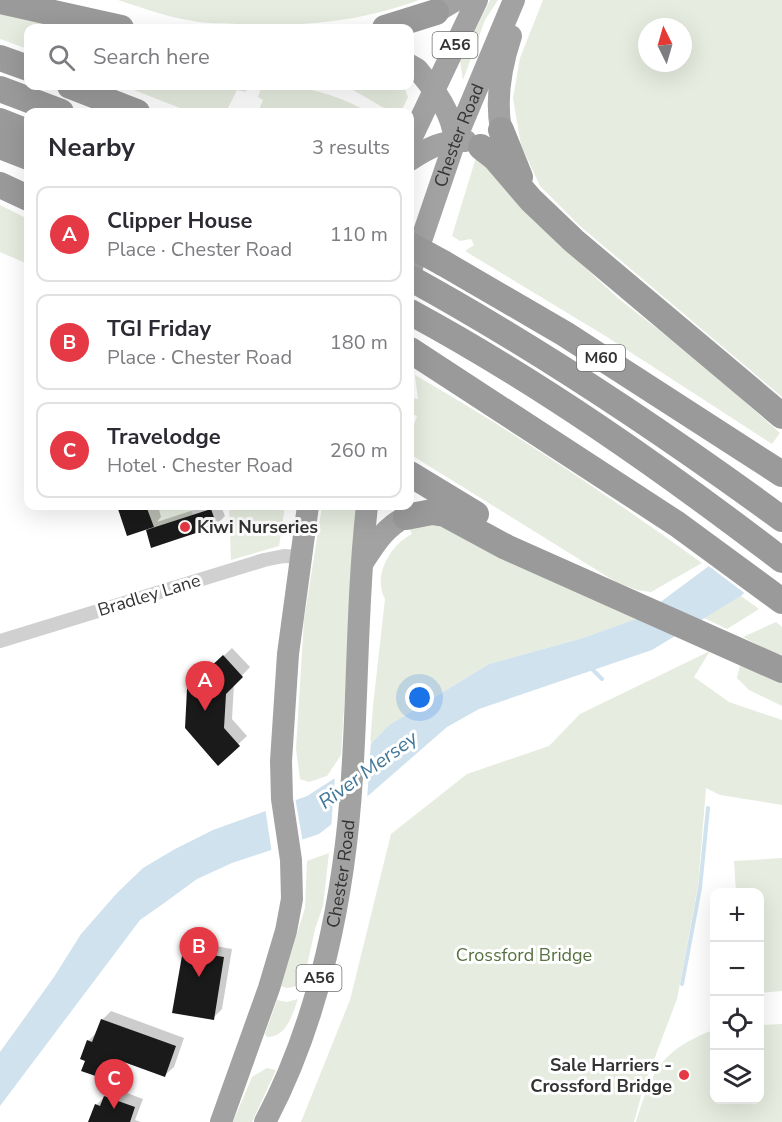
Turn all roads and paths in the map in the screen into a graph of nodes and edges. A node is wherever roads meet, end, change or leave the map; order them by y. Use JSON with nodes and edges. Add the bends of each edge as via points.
{"nodes":[{"id":1,"x":477,"y":0,"type":"edge"},
{"id":2,"x":514,"y":0,"type":"edge"},
{"id":3,"x":523,"y":0,"type":"edge"},
{"id":4,"x":0,"y":1,"type":"edge"},
{"id":5,"x":446,"y":6,"type":"edge"},
{"id":6,"x":102,"y":24,"type":"edge"},
{"id":7,"x":396,"y":24,"type":"edge"},
{"id":8,"x":0,"y":58,"type":"edge"},
{"id":9,"x":24,"y":67,"type":"edge"},
{"id":10,"x":414,"y":67,"type":"edge"},
{"id":11,"x":0,"y":89,"type":"edge"},
{"id":12,"x":433,"y":89,"type":"junction"},
{"id":13,"x":80,"y":90,"type":"edge"},
{"id":14,"x":50,"y":108,"type":"edge"},
{"id":15,"x":127,"y":108,"type":"edge"},
{"id":16,"x":0,"y":121,"type":"edge"},
{"id":17,"x":24,"y":130,"type":"edge"},
{"id":18,"x":501,"y":130,"type":"joint"},
{"id":19,"x":414,"y":132,"type":"edge"},
{"id":20,"x":455,"y":141,"type":"junction"},
{"id":21,"x":0,"y":146,"type":"edge"},
{"id":22,"x":481,"y":147,"type":"joint"},
{"id":23,"x":24,"y":156,"type":"edge"},
{"id":24,"x":414,"y":158,"type":"edge"},
{"id":25,"x":0,"y":184,"type":"edge"},
{"id":26,"x":24,"y":196,"type":"edge"},
{"id":27,"x":531,"y":200,"type":"junction"},
{"id":28,"x":414,"y":247,"type":"edge"},
{"id":29,"x":414,"y":261,"type":"edge"},
{"id":30,"x":414,"y":280,"type":"edge"},
{"id":31,"x":417,"y":315,"type":"edge"},
{"id":32,"x":414,"y":353,"type":"edge"},
{"id":33,"x":782,"y":416,"type":"edge"},
{"id":34,"x":782,"y":474,"type":"edge"},
{"id":35,"x":414,"y":476,"type":"edge"},
{"id":36,"x":301,"y":510,"type":"edge"},
{"id":37,"x":307,"y":510,"type":"edge"},
{"id":38,"x":368,"y":510,"type":"edge"},
{"id":39,"x":406,"y":517,"type":"joint"},
{"id":40,"x":782,"y":519,"type":"edge"},
{"id":41,"x":304,"y":532,"type":"junction"},
{"id":42,"x":300,"y":557,"type":"junction"},
{"id":43,"x":782,"y":560,"type":"edge"},
{"id":44,"x":363,"y":563,"type":"junction"},
{"id":45,"x":601,"y":589,"type":"junction"},
{"id":46,"x":782,"y":601,"type":"edge"},
{"id":47,"x":0,"y":641,"type":"edge"},
{"id":48,"x":782,"y":670,"type":"edge"},
{"id":49,"x":221,"y":1122,"type":"edge"},
{"id":50,"x":265,"y":1122,"type":"edge"}],
"edges":[{"from":1,"to":12,"type":"highway","number":"A56"},
{"from":2,"to":20,"type":"highway","name":"Chester Road","number":"A56"},
{"from":3,"to":18,"type":"highway","via":[[501,73]]},
{"from":4,"to":6,"type":"highway"},
{"from":5,"to":7,"type":"highway"},
{"from":8,"to":9,"type":"highway"},
{"from":10,"to":12,"type":"highway"},
{"from":11,"to":14,"type":"highway"},
{"from":12,"to":19,"type":"highway","number":"A56"},
{"from":12,"to":20,"type":"highway","via":[[448,112]]},
{"from":13,"to":15,"type":"highway"},
{"from":16,"to":17,"type":"highway"},
{"from":18,"to":27,"type":"highway"},
{"from":20,"to":22,"type":"highway"},
{"from":20,"to":24,"type":"highway","via":[[435,145]]},
{"from":20,"to":29,"type":"highway","name":"Chester Road","number":"A56"},
{"from":21,"to":23,"type":"highway"},
{"from":22,"to":27,"type":"highway"},
{"from":25,"to":26,"type":"highway"},
{"from":27,"to":33,"type":"highway","via":[[574,241]]},
{"from":28,"to":34,"type":"highway","number":"M60","bridge":true,"via":[[565,334]]},
{"from":30,"to":40,"type":"highway","number":"M60","via":[[587,384]]},
{"from":31,"to":43,"type":"highway","via":[[568,407],[705,501]]},
{"from":32,"to":46,"type":"highway","via":[[677,524]]},
{"from":35,"to":45,"type":"highway"},
{"from":36,"to":41,"type":"highway"},
{"from":37,"to":41,"type":"highway","number":"A56"},
{"from":38,"to":44,"type":"highway","name":"Chester Road","number":"A56"},
{"from":39,"to":44,"type":"highway","via":[[388,528]]},
{"from":39,"to":45,"type":"highway","via":[[432,512],[446,514],[506,547]]},
{"from":41,"to":42,"type":"highway","number":"A56"},
{"from":42,"to":47,"type":"street","name":"Bradley Lane","via":[[264,560]]},
{"from":42,"to":49,"type":"highway","number":"A56","via":[[281,753],[292,899],[269,988]]},
{"from":44,"to":50,"type":"highway","name":"Chester Road","number":"A56","via":[[352,779],[337,908],[311,1008]]},
{"from":45,"to":48,"type":"highway"}]}
